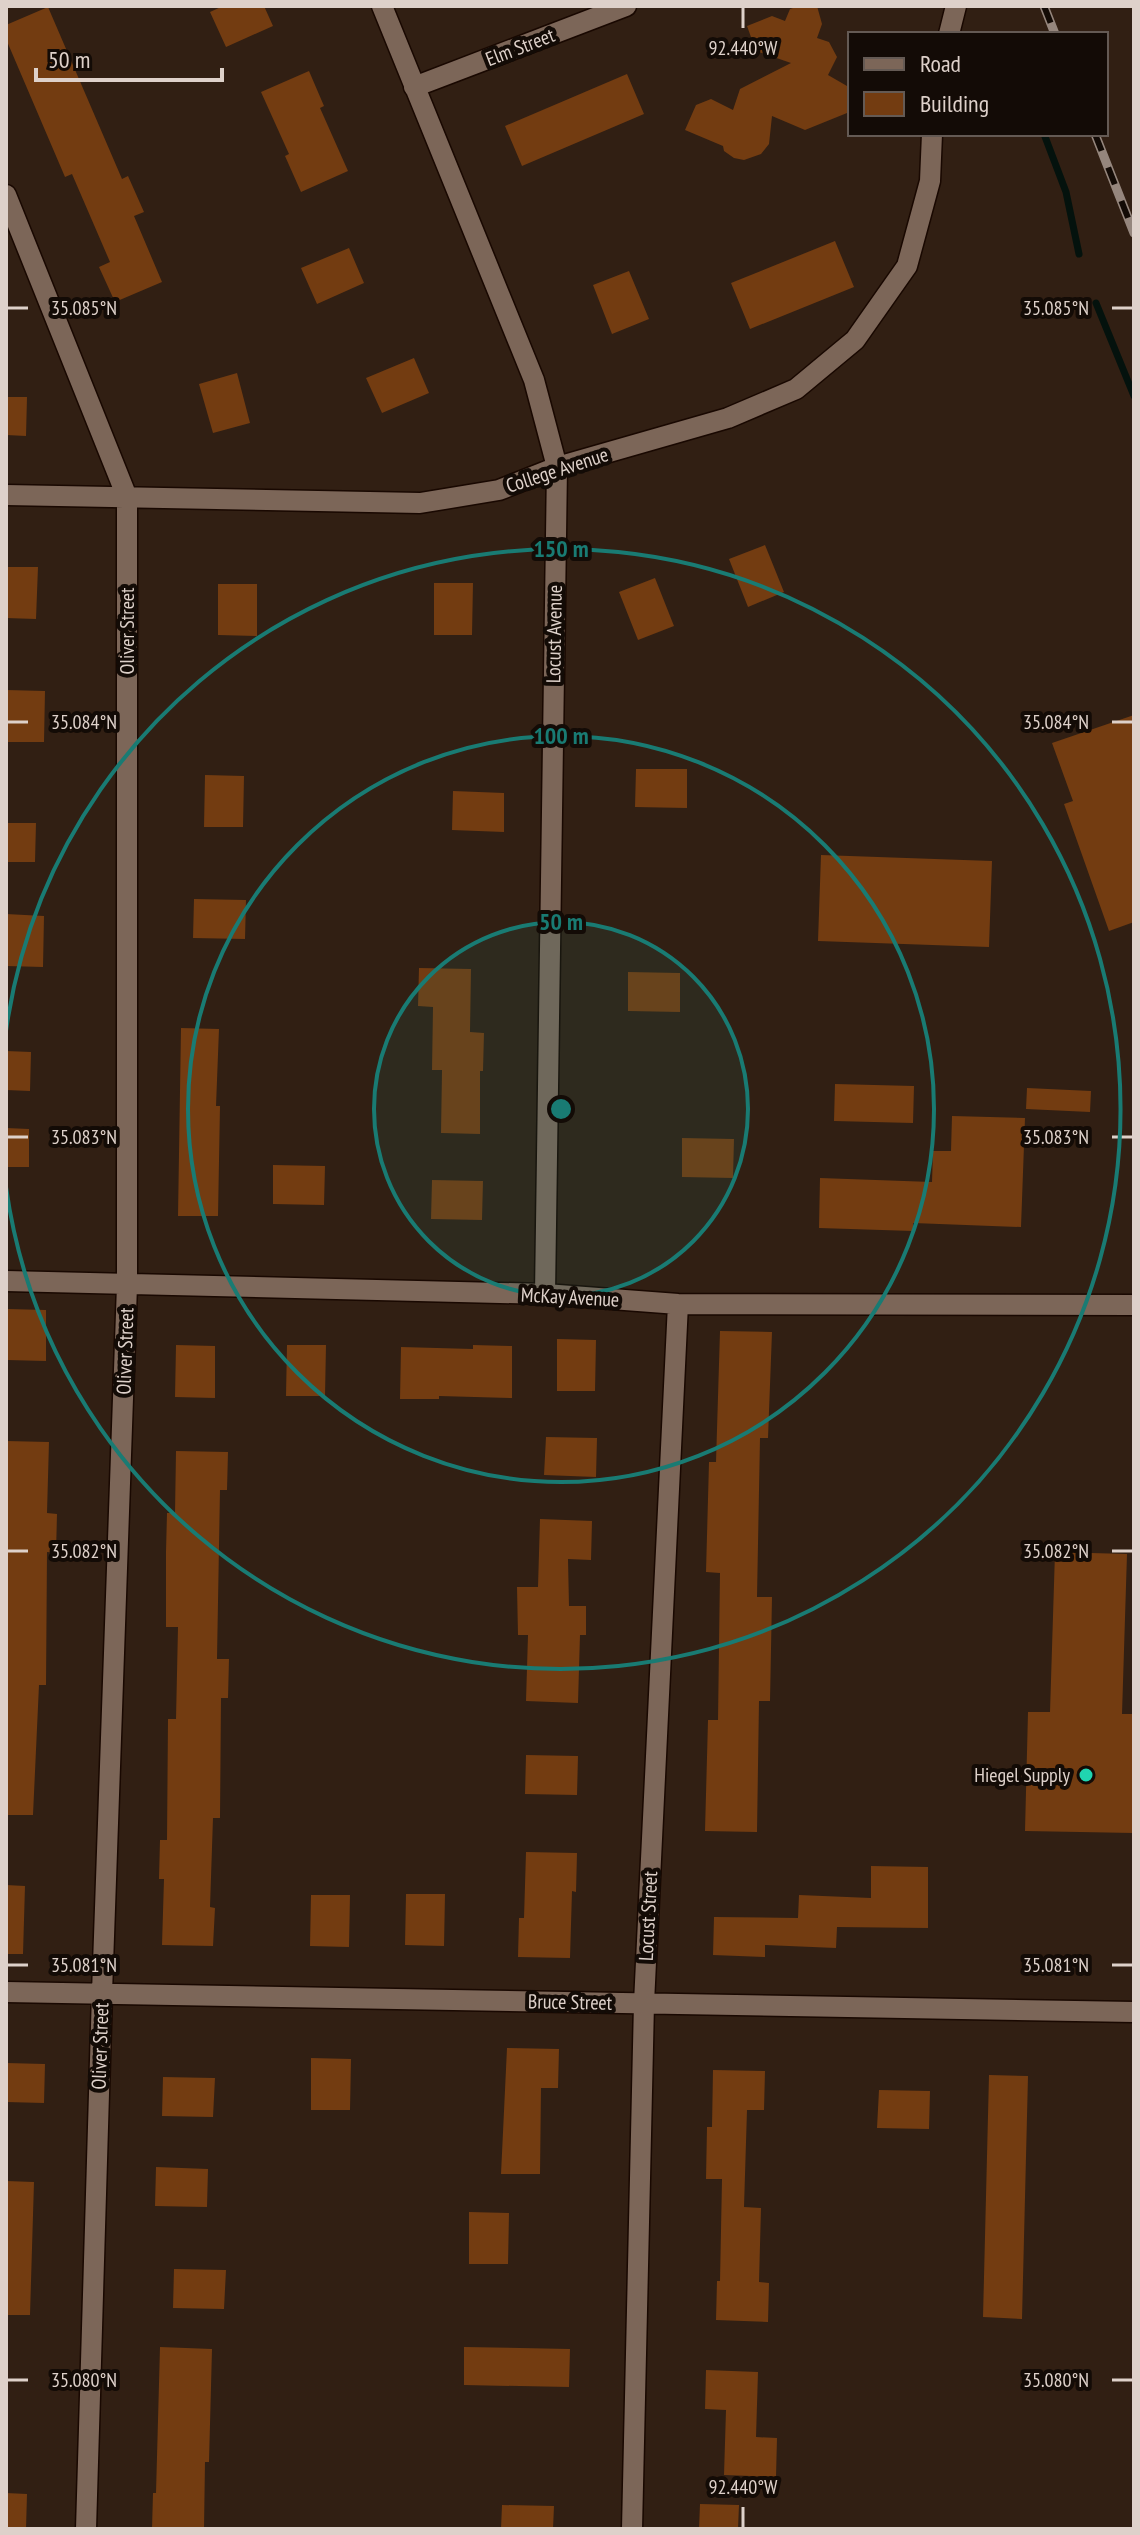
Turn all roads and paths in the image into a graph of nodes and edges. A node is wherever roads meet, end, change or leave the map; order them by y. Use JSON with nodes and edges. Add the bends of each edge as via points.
{"nodes":[{"id":1,"x":382,"y":6,"type":"edge"},
{"id":2,"x":626,"y":6,"type":"edge"},
{"id":3,"x":956,"y":6,"type":"edge"},
{"id":4,"x":950,"y":32,"type":"edge"},
{"id":5,"x":414,"y":87,"type":"junction"},
{"id":6,"x":932,"y":136,"type":"edge"},
{"id":7,"x":6,"y":195,"type":"edge"},
{"id":8,"x":557,"y":467,"type":"junction"},
{"id":9,"x":6,"y":495,"type":"edge"},
{"id":10,"x":127,"y":497,"type":"junction"},
{"id":11,"x":6,"y":1281,"type":"edge"},
{"id":12,"x":127,"y":1285,"type":"junction"},
{"id":13,"x":545,"y":1294,"type":"junction"},
{"id":14,"x":678,"y":1304,"type":"junction"},
{"id":15,"x":1134,"y":1305,"type":"edge"},
{"id":16,"x":6,"y":1992,"type":"edge"},
{"id":17,"x":102,"y":1993,"type":"junction"},
{"id":18,"x":644,"y":2003,"type":"junction"},
{"id":19,"x":1134,"y":2012,"type":"edge"},
{"id":20,"x":86,"y":2529,"type":"edge"},
{"id":21,"x":632,"y":2529,"type":"edge"}],
"edges":[{"from":1,"to":5,"type":"street","name":"Locust Avenue"},
{"from":2,"to":5,"type":"street","name":"Elm Street"},
{"from":3,"to":4,"type":"street"},
{"from":5,"to":8,"type":"street","name":"Locust Avenue","via":[[534,380]]},
{"from":6,"to":8,"type":"street","name":"College Avenue","via":[[930,181],[907,266],[855,340],[796,389],[741,412]]},
{"from":7,"to":10,"type":"street","name":"Oliver Street"},
{"from":8,"to":10,"type":"street","name":"College Avenue","via":[[499,490],[420,503]]},
{"from":8,"to":13,"type":"street","name":"Locust Avenue"},
{"from":9,"to":10,"type":"street","name":"College Avenue"},
{"from":10,"to":12,"type":"street","name":"Oliver Street"},
{"from":11,"to":12,"type":"street","name":"McKay Avenue"},
{"from":12,"to":13,"type":"street","name":"McKay Avenue"},
{"from":12,"to":17,"type":"street","name":"Oliver Street"},
{"from":13,"to":14,"type":"street","name":"McKay Avenue"},
{"from":14,"to":15,"type":"street","name":"McKay Avenue"},
{"from":14,"to":18,"type":"street","name":"Locust Street"},
{"from":16,"to":17,"type":"street","name":"Bruce Street"},
{"from":17,"to":18,"type":"street","name":"Bruce Street"},
{"from":17,"to":20,"type":"street","name":"Oliver Street"},
{"from":18,"to":19,"type":"street","name":"Bruce Street"},
{"from":18,"to":21,"type":"street","name":"Locust Street"}]}
